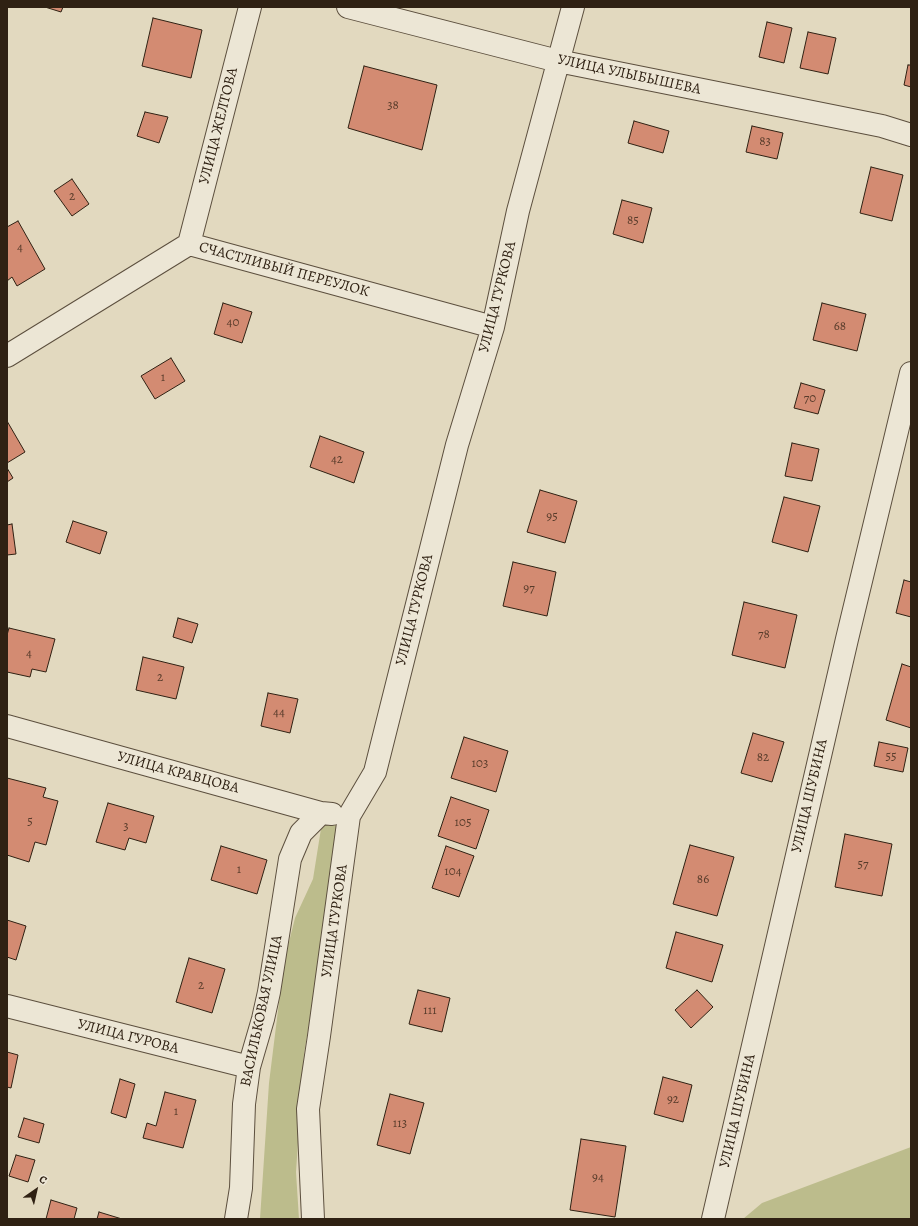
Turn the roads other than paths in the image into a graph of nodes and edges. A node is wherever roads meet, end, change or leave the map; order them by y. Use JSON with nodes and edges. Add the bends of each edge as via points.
{"nodes":[{"id":1,"x":250,"y":7,"type":"edge"},
{"id":2,"x":348,"y":7,"type":"edge"},
{"id":3,"x":573,"y":7,"type":"edge"},
{"id":4,"x":558,"y":62,"type":"junction"},
{"id":5,"x":911,"y":135,"type":"edge"},
{"id":6,"x":189,"y":244,"type":"junction"},
{"id":7,"x":493,"y":327,"type":"junction"},
{"id":8,"x":7,"y":356,"type":"edge"},
{"id":9,"x":911,"y":373,"type":"edge"},
{"id":10,"x":7,"y":726,"type":"edge"},
{"id":11,"x":321,"y":813,"type":"junction"},
{"id":12,"x":349,"y":816,"type":"junction"},
{"id":13,"x":7,"y":1006,"type":"edge"},
{"id":14,"x":249,"y":1067,"type":"junction"},
{"id":15,"x":236,"y":1219,"type":"edge"},
{"id":16,"x":313,"y":1219,"type":"edge"},
{"id":17,"x":713,"y":1219,"type":"edge"}],
"edges":[{"from":1,"to":6,"type":"street","name":"УЛИЦА ЖЕЛТОВА"},
{"from":2,"to":4,"type":"street","name":"УЛИЦА УЛЫБЫШЕВА"},
{"from":3,"to":4,"type":"street","name":"УЛИЦА ТУРКОВА"},
{"from":4,"to":5,"type":"street","name":"УЛИЦА УЛЫБЫШЕВА","via":[[882,126]]},
{"from":4,"to":7,"type":"street","name":"УЛИЦА ТУРКОВА","via":[[518,211]]},
{"from":6,"to":7,"type":"street","name":"СЧАСТЛИВЫЙ ПЕРЕУЛОК"},
{"from":6,"to":8,"type":"street","name":"СЧАСТЛИВЫЙ ПЕРЕУЛОК"},
{"from":7,"to":12,"type":"street","name":"УЛИЦА ТУРКОВА","via":[[456,446],[375,772]]},
{"from":9,"to":17,"type":"street","name":"УЛИЦА ШУБИНА"},
{"from":10,"to":11,"type":"street","name":"УЛИЦА КРАВЦОВА"},
{"from":11,"to":12,"type":"street","name":"УЛИЦА КРАВЦОВА"},
{"from":11,"to":14,"type":"street","name":"ВАСИЛЬКОВАЯ УЛИЦА","via":[[301,833],[290,859],[269,992]]},
{"from":12,"to":16,"type":"street","name":"УЛИЦА ТУРКОВА","via":[[308,1109]]},
{"from":13,"to":14,"type":"street","name":"УЛИЦА ГУРОВА"},
{"from":14,"to":15,"type":"street","name":"ВАСИЛЬКОВАЯ УЛИЦА","via":[[244,1104],[241,1188]]}]}
